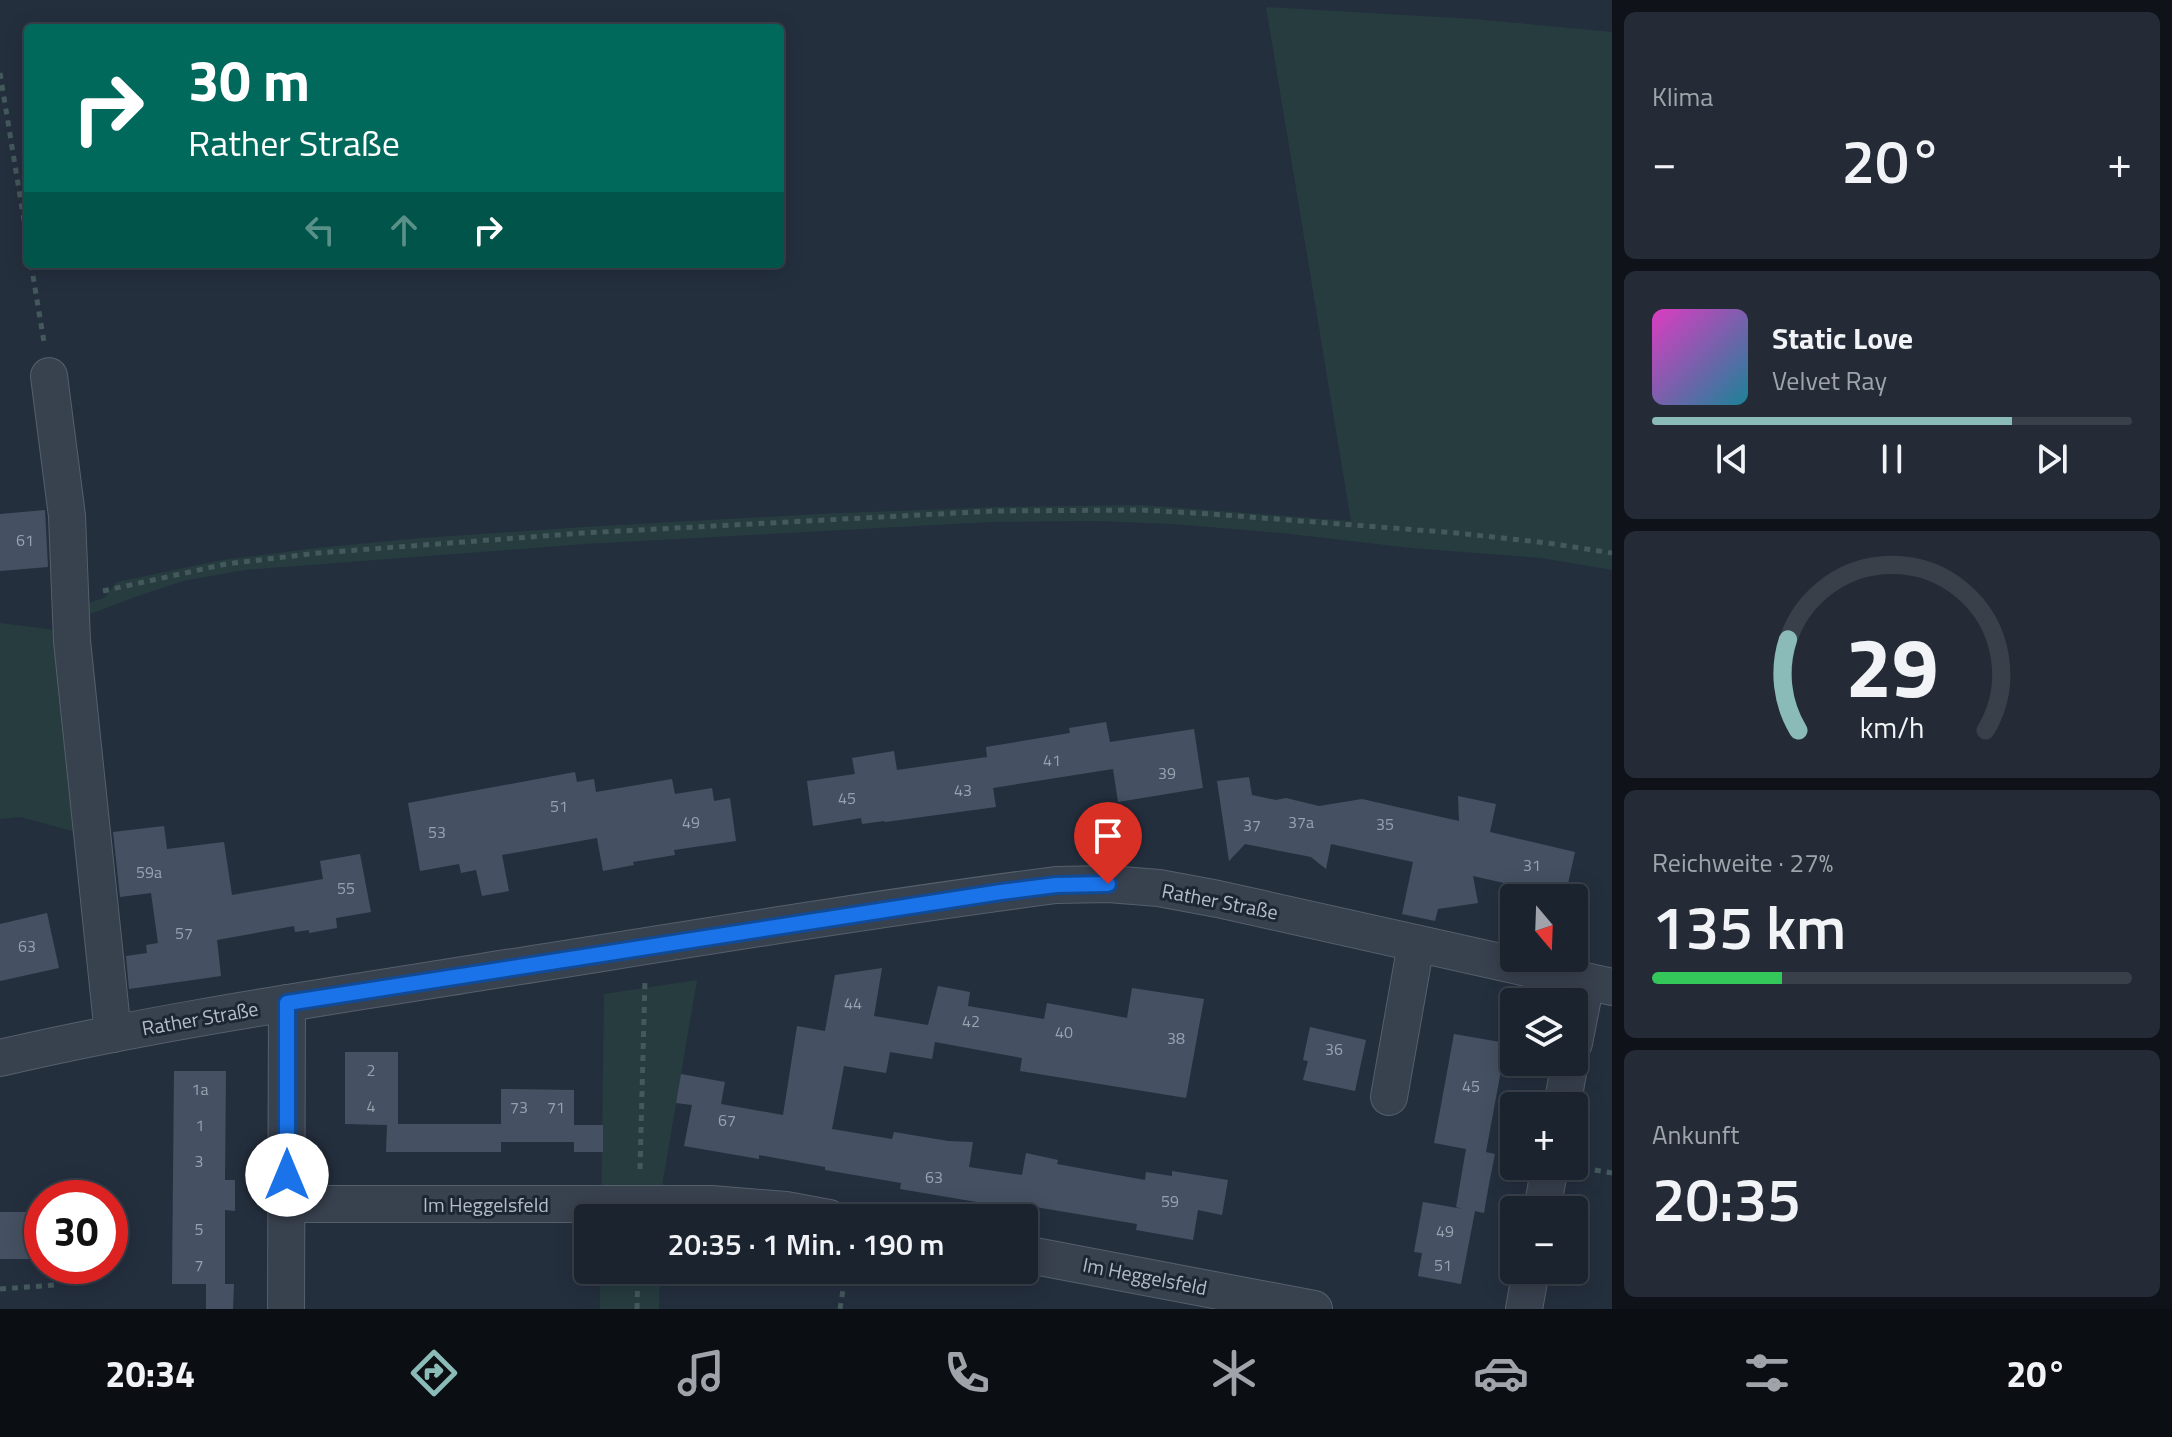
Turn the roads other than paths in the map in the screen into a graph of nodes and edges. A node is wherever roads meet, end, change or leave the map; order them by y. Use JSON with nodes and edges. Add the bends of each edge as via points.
{"nodes":[{"id":1,"x":49,"y":376,"type":"road end"},
{"id":2,"x":1416,"y":944,"type":"junction"},
{"id":3,"x":1599,"y":984,"type":"edge"},
{"id":4,"x":287,"y":1003,"type":"junction"},
{"id":5,"x":1588,"y":1010,"type":"edge"},
{"id":6,"x":113,"y":1034,"type":"junction"},
{"id":7,"x":0,"y":1058,"type":"edge"},
{"id":8,"x":1389,"y":1097,"type":"dead end"},
{"id":9,"x":286,"y":1204,"type":"junction"},
{"id":10,"x":711,"y":1204,"type":"edge"},
{"id":11,"x":1038,"y":1257,"type":"edge"},
{"id":12,"x":1528,"y":1284,"type":"edge"},
{"id":13,"x":286,"y":1309,"type":"edge"},
{"id":14,"x":1314,"y":1309,"type":"edge"},
{"id":15,"x":1524,"y":1309,"type":"edge"}],
"edges":[{"from":1,"to":6,"type":"street","name":"Rather Straße","via":[[67,516],[72,641]]},
{"from":2,"to":3,"type":"street","name":"Rather Straße"},
{"from":2,"to":4,"type":"street","name":"Rather Straße","via":[[1159,888],[1056,885]]},
{"from":2,"to":8,"type":"street"},
{"from":3,"to":5,"type":"street"},
{"from":4,"to":6,"type":"street","name":"Rather Straße"},
{"from":4,"to":9,"type":"street"},
{"from":6,"to":7,"type":"street","name":"Rather Straße"},
{"from":9,"to":10,"type":"street","name":"Im Heggelsfeld"},
{"from":9,"to":13,"type":"street"},
{"from":11,"to":14,"type":"street","name":"Im Heggelsfeld"},
{"from":12,"to":15,"type":"street"}]}
